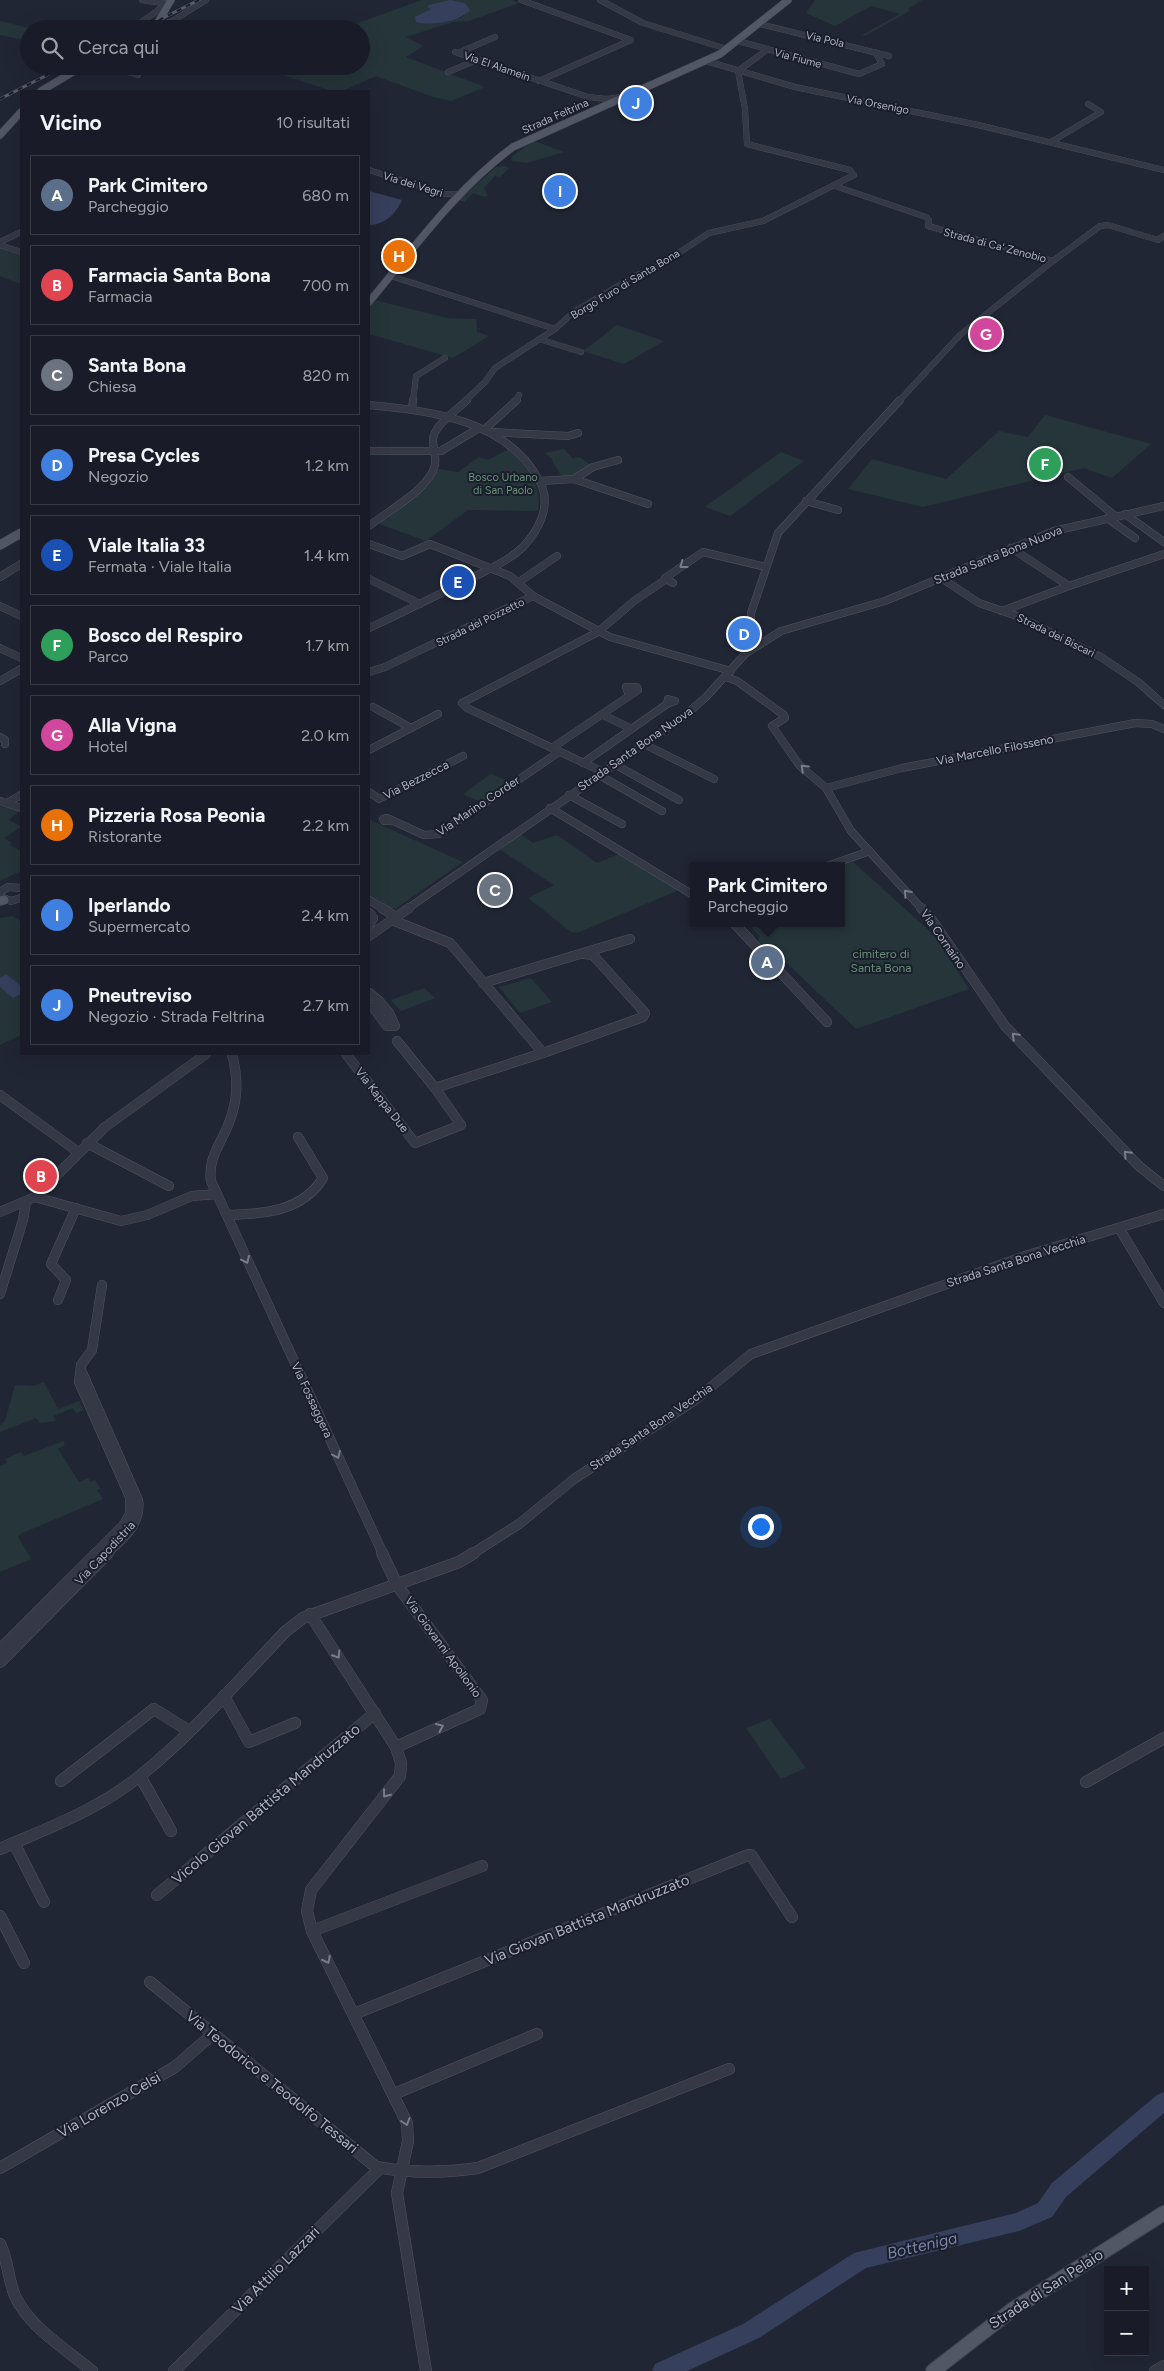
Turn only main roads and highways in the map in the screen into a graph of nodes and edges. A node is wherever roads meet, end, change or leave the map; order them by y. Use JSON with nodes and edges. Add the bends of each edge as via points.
{"nodes":[{"id":1,"x":788,"y":0,"type":"edge"},
{"id":2,"x":168,"y":3,"type":"edge"},
{"id":3,"x":159,"y":20,"type":"edge"},
{"id":4,"x":68,"y":75,"type":"edge"},
{"id":5,"x":43,"y":90,"type":"edge"},
{"id":6,"x":20,"y":113,"type":"edge"},
{"id":7,"x":0,"y":135,"type":"edge"},
{"id":8,"x":370,"y":301,"type":"edge"},
{"id":9,"x":20,"y":534,"type":"edge"},
{"id":10,"x":0,"y":545,"type":"edge"},
{"id":11,"x":1164,"y":2213,"type":"edge"},
{"id":12,"x":933,"y":2371,"type":"edge"}],
"edges":[{"from":1,"to":8,"type":"main road","name":"Strada Feltrina","via":[[738,41],[706,61],[513,147],[494,160],[458,194]]},
{"from":2,"to":3,"type":"main road"},
{"from":4,"to":5,"type":"main road"},
{"from":6,"to":7,"type":"main road"},
{"from":9,"to":10,"type":"main road"},
{"from":11,"to":12,"type":"main road","name":"Strada di San Pelaio","via":[[1012,2310]]}]}
